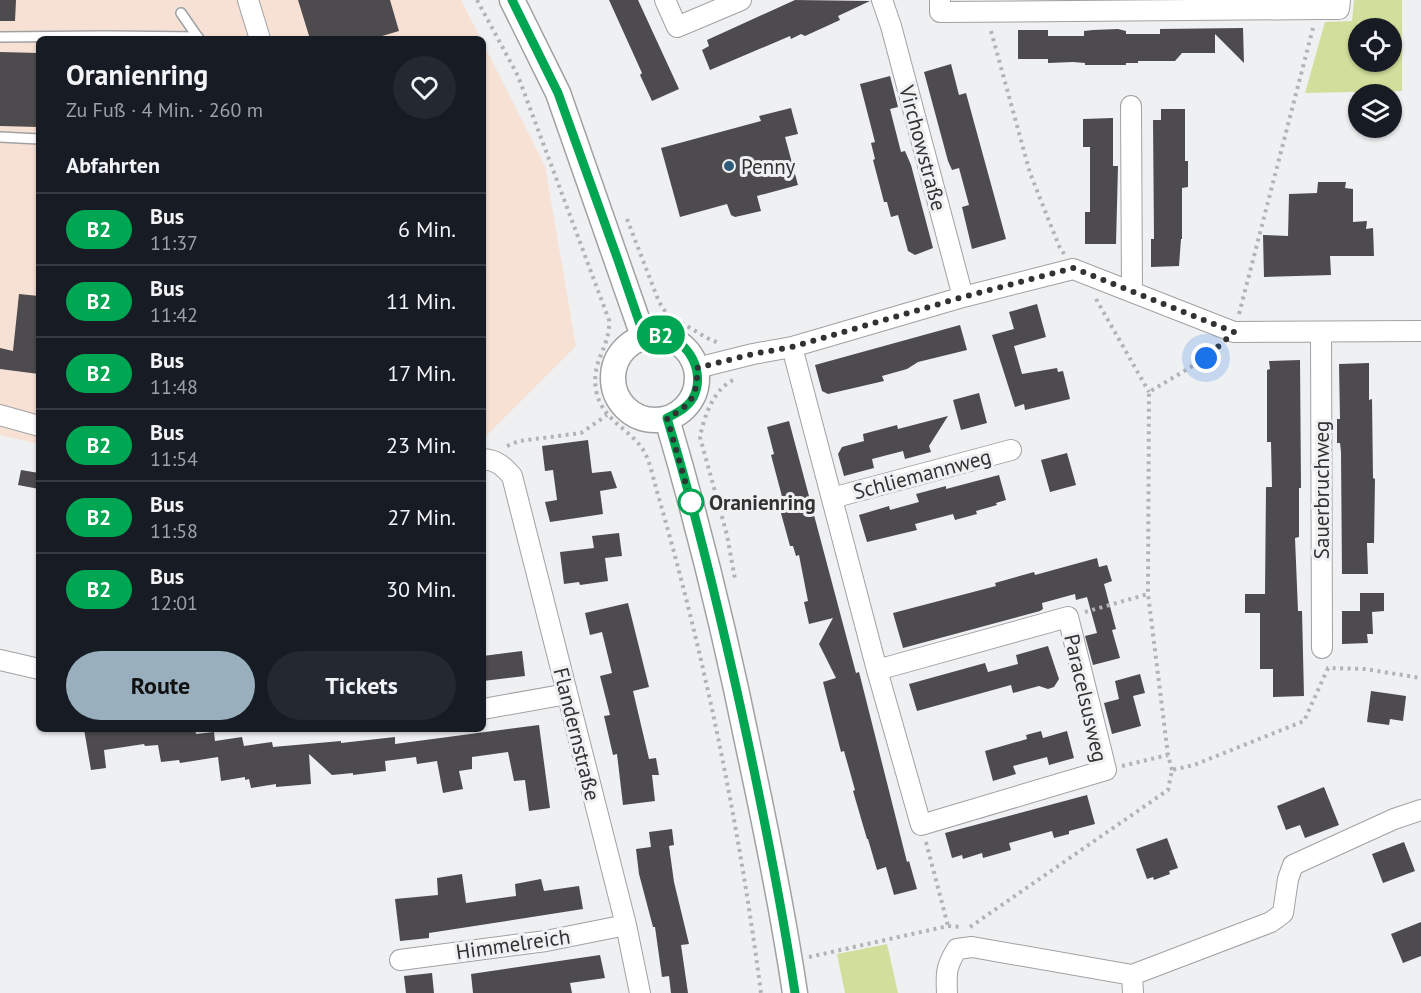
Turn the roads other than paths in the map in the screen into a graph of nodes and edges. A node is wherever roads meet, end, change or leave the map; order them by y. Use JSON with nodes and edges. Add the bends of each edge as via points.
{"nodes":[{"id":1,"x":248,"y":0,"type":"edge"},
{"id":2,"x":512,"y":0,"type":"edge"},
{"id":3,"x":665,"y":0,"type":"edge"},
{"id":4,"x":741,"y":0,"type":"edge"},
{"id":5,"x":882,"y":0,"type":"edge"},
{"id":6,"x":1340,"y":4,"type":"edge"},
{"id":7,"x":940,"y":6,"type":"edge"},
{"id":8,"x":182,"y":13,"type":"dead end"},
{"id":9,"x":198,"y":36,"type":"edge"},
{"id":10,"x":259,"y":36,"type":"edge"},
{"id":11,"x":0,"y":37,"type":"edge"},
{"id":12,"x":36,"y":37,"type":"edge"},
{"id":13,"x":1131,"y":106,"type":"dead end"},
{"id":14,"x":0,"y":137,"type":"edge"},
{"id":15,"x":36,"y":139,"type":"edge"},
{"id":16,"x":1132,"y":292,"type":"junction"},
{"id":17,"x":963,"y":297,"type":"junction"},
{"id":18,"x":1421,"y":331,"type":"edge"},
{"id":19,"x":1321,"y":332,"type":"junction"},
{"id":20,"x":644,"y":336,"type":"junction"},
{"id":21,"x":792,"y":347,"type":"junction"},
{"id":22,"x":697,"y":368,"type":"junction"},
{"id":23,"x":0,"y":415,"type":"edge"},
{"id":24,"x":667,"y":418,"type":"junction"},
{"id":25,"x":36,"y":425,"type":"edge"},
{"id":26,"x":1011,"y":450,"type":"dead end"},
{"id":27,"x":488,"y":459,"type":"edge"},
{"id":28,"x":832,"y":498,"type":"junction"},
{"id":29,"x":1322,"y":648,"type":"dead end"},
{"id":30,"x":0,"y":660,"type":"edge"},
{"id":31,"x":36,"y":668,"type":"edge"},
{"id":32,"x":877,"y":670,"type":"junction"},
{"id":33,"x":567,"y":694,"type":"junction"},
{"id":34,"x":486,"y":708,"type":"edge"},
{"id":35,"x":1421,"y":810,"type":"edge"},
{"id":36,"x":626,"y":925,"type":"junction"},
{"id":37,"x":400,"y":960,"type":"dead end"},
{"id":38,"x":1133,"y":984,"type":"edge"},
{"id":39,"x":640,"y":993,"type":"edge"},
{"id":40,"x":795,"y":993,"type":"edge"},
{"id":41,"x":947,"y":993,"type":"edge"}],
"edges":[{"from":1,"to":10,"type":"street"},
{"from":2,"to":20,"type":"street","via":[[558,93]]},
{"from":3,"to":4,"type":"street","via":[[677,27]]},
{"from":5,"to":17,"type":"street","name":"Virchowstraße"},
{"from":6,"to":7,"type":"street","via":[[1318,9],[990,11]]},
{"from":8,"to":9,"type":"lane"},
{"from":11,"to":12,"type":"lane"},
{"from":13,"to":16,"type":"street"},
{"from":14,"to":15,"type":"lane"},
{"from":16,"to":17,"type":"street","via":[[1073,268]]},
{"from":16,"to":19,"type":"street","via":[[1234,332]]},
{"from":17,"to":21,"type":"street"},
{"from":18,"to":19,"type":"street"},
{"from":19,"to":29,"type":"street","name":"Sauerbruchweg"},
{"from":20,"to":22,"type":"street","via":[[662,335],[677,341],[689,352]]},
{"from":20,"to":24,"type":"street","via":[[621,352],[613,380],[616,394],[624,407],[637,416]]},
{"from":21,"to":22,"type":"street"},
{"from":21,"to":28,"type":"street"},
{"from":22,"to":24,"type":"street","via":[[693,398],[682,411]]},
{"from":23,"to":25,"type":"street"},
{"from":24,"to":40,"type":"street","via":[[695,514],[738,696]]},
{"from":26,"to":28,"type":"street","name":"Schliemannweg"},
{"from":27,"to":33,"type":"street","name":"Flandernstraße","via":[[512,476]]},
{"from":28,"to":32,"type":"street"},
{"from":30,"to":31,"type":"street"},
{"from":32,"to":32,"type":"street","name":"Paracelsusweg","via":[[921,825],[1106,770],[1068,617]]},
{"from":33,"to":34,"type":"street"},
{"from":33,"to":36,"type":"street","name":"Flandernstraße"},
{"from":35,"to":38,"type":"street","via":[[1293,865],[1283,913],[1271,922]]},
{"from":36,"to":37,"type":"street","name":"Himmelreich","via":[[546,941]]},
{"from":36,"to":39,"type":"street","name":"Flandernstraße"},
{"from":38,"to":41,"type":"street","via":[[972,947],[957,949],[951,959],[946,972]]}]}
